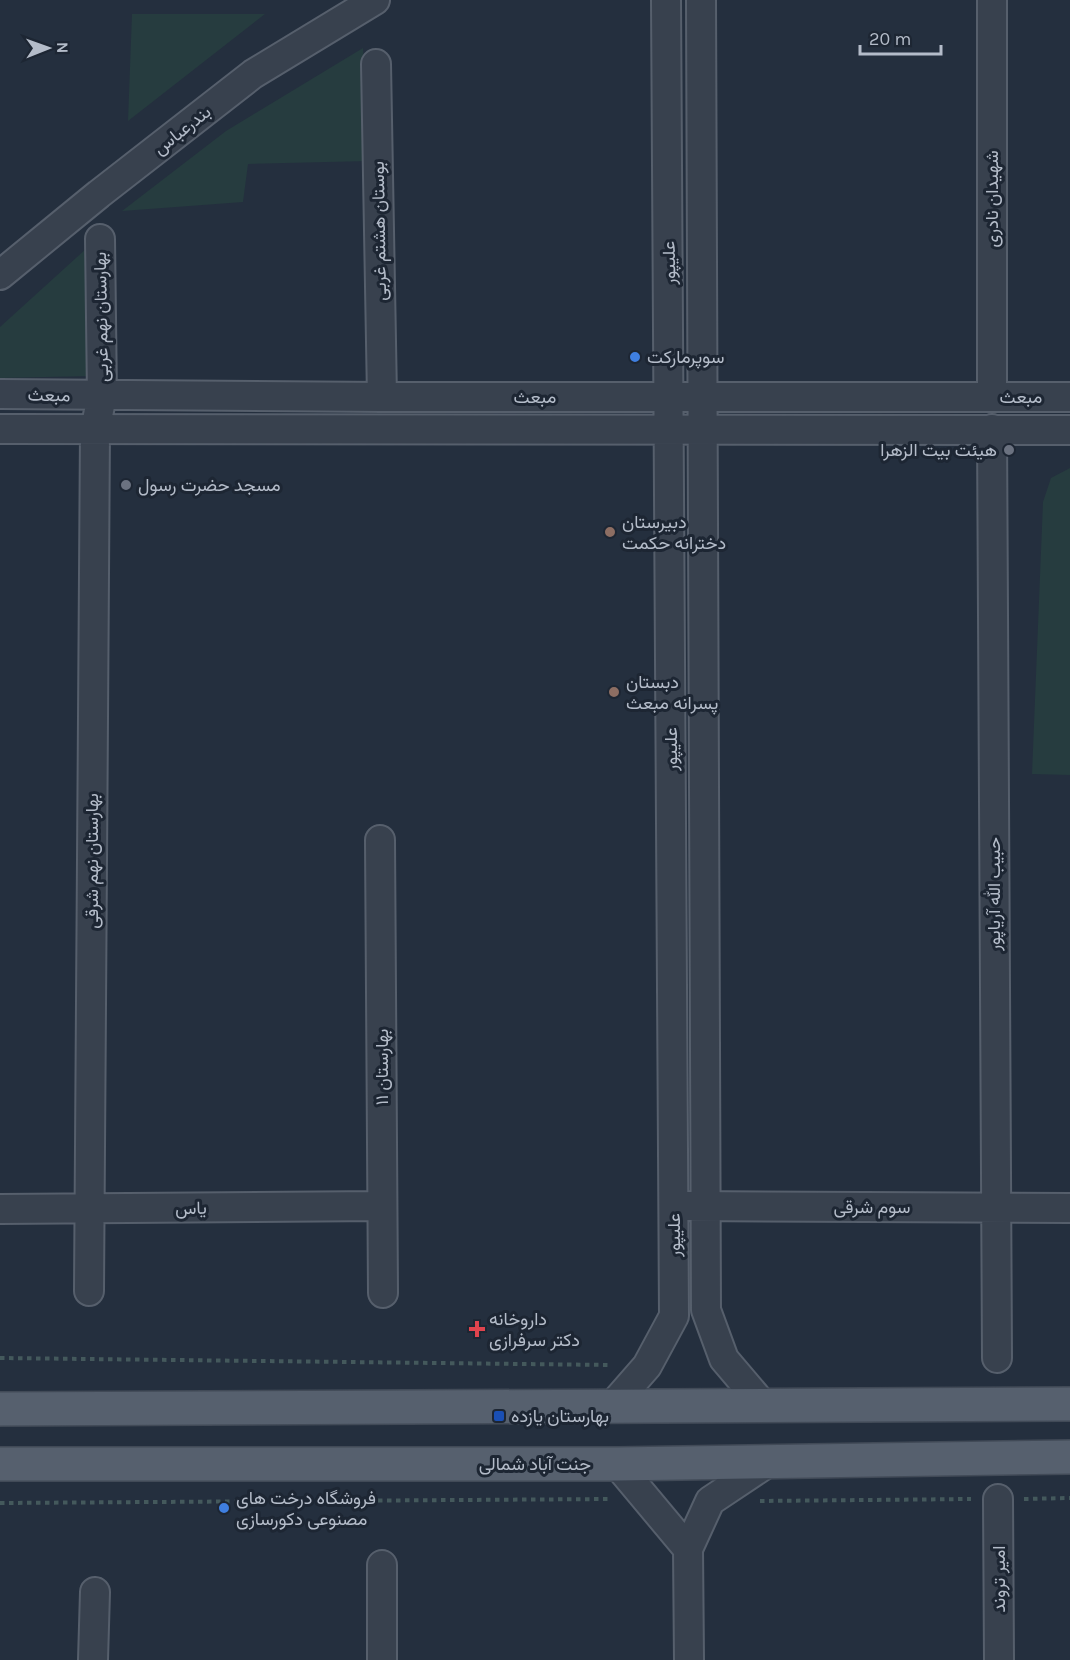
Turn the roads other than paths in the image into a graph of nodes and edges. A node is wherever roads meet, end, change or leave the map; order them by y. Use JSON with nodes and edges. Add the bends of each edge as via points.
{"nodes":[{"id":1,"x":375,"y":0,"type":"edge"},
{"id":2,"x":666,"y":0,"type":"edge"},
{"id":3,"x":701,"y":0,"type":"edge"},
{"id":4,"x":992,"y":0,"type":"edge"},
{"id":5,"x":376,"y":64,"type":"dead end"},
{"id":6,"x":100,"y":239,"type":"dead end"},
{"id":7,"x":0,"y":275,"type":"edge"},
{"id":8,"x":0,"y":394,"type":"edge"},
{"id":9,"x":102,"y":396,"type":"junction"},
{"id":10,"x":382,"y":397,"type":"junction"},
{"id":11,"x":670,"y":397,"type":"junction"},
{"id":12,"x":702,"y":397,"type":"junction"},
{"id":13,"x":992,"y":397,"type":"junction"},
{"id":14,"x":1070,"y":397,"type":"edge"},
{"id":15,"x":0,"y":429,"type":"edge"},
{"id":16,"x":702,"y":429,"type":"junction"},
{"id":17,"x":992,"y":429,"type":"junction"},
{"id":18,"x":95,"y":430,"type":"junction"},
{"id":19,"x":670,"y":430,"type":"junction"},
{"id":20,"x":1070,"y":430,"type":"edge"},
{"id":21,"x":380,"y":840,"type":"dead end"},
{"id":22,"x":382,"y":1206,"type":"junction"},
{"id":23,"x":673,"y":1206,"type":"junction"},
{"id":24,"x":706,"y":1206,"type":"junction"},
{"id":25,"x":995,"y":1208,"type":"junction"},
{"id":26,"x":1070,"y":1208,"type":"edge"},
{"id":27,"x":0,"y":1209,"type":"edge"},
{"id":28,"x":89,"y":1209,"type":"junction"},
{"id":29,"x":89,"y":1291,"type":"dead end"},
{"id":30,"x":383,"y":1293,"type":"dead end"},
{"id":31,"x":997,"y":1358,"type":"dead end"},
{"id":32,"x":1070,"y":1404,"type":"edge"},
{"id":33,"x":763,"y":1405,"type":"junction"},
{"id":34,"x":612,"y":1406,"type":"junction"},
{"id":35,"x":0,"y":1409,"type":"edge"},
{"id":36,"x":1070,"y":1457,"type":"edge"},
{"id":37,"x":770,"y":1461,"type":"junction"},
{"id":38,"x":0,"y":1464,"type":"edge"},
{"id":39,"x":617,"y":1464,"type":"junction"},
{"id":40,"x":998,"y":1499,"type":"road end"},
{"id":41,"x":688,"y":1550,"type":"junction"},
{"id":42,"x":382,"y":1565,"type":"dead end"},
{"id":43,"x":95,"y":1592,"type":"dead end"},
{"id":44,"x":93,"y":1660,"type":"edge"},
{"id":45,"x":382,"y":1660,"type":"edge"},
{"id":46,"x":689,"y":1660,"type":"edge"},
{"id":47,"x":999,"y":1660,"type":"edge"}],
"edges":[{"from":1,"to":7,"type":"street","name":"بندرعباس","via":[[253,74]]},
{"from":2,"to":11,"type":"street","name":"علیپور"},
{"from":3,"to":12,"type":"street","name":"علیپور"},
{"from":4,"to":13,"type":"street","name":"شهیدان نادری"},
{"from":5,"to":10,"type":"street","name":"بوستان هشتم غربی"},
{"from":6,"to":9,"type":"street","name":"بهارستان نهم غربی"},
{"from":8,"to":9,"type":"street","name":"مبعث"},
{"from":9,"to":10,"type":"street","name":"مبعث"},
{"from":9,"to":18,"type":"street","name":"بهارستان نهم غربی"},
{"from":10,"to":11,"type":"street","name":"مبعث"},
{"from":11,"to":12,"type":"street","name":"مبعث"},
{"from":11,"to":19,"type":"street","name":"علیپور"},
{"from":12,"to":13,"type":"street","name":"مبعث"},
{"from":12,"to":16,"type":"street","name":"علیپور"},
{"from":13,"to":14,"type":"street","name":"مبعث"},
{"from":15,"to":18,"type":"street","name":"مبعث"},
{"from":16,"to":17,"type":"street","name":"مبعث"},
{"from":16,"to":19,"type":"street","name":"مبعث"},
{"from":16,"to":24,"type":"street","name":"علیپور"},
{"from":17,"to":20,"type":"street","name":"مبعث"},
{"from":17,"to":25,"type":"street","name":"حبیب الله آریاپور"},
{"from":18,"to":19,"type":"street","name":"مبعث"},
{"from":18,"to":28,"type":"street","name":"بهارستان نهم شرقی"},
{"from":19,"to":23,"type":"street","name":"علیپور"},
{"from":21,"to":22,"type":"street","name":"بهارستان ۱۱"},
{"from":22,"to":28,"type":"street","name":"یاس"},
{"from":22,"to":30,"type":"street","name":"بهارستان ۱۱"},
{"from":23,"to":24,"type":"street","name":"سوم شرقی"},
{"from":23,"to":34,"type":"street","name":"علیپور","via":[[674,1316],[647,1366]]},
{"from":24,"to":25,"type":"street","name":"سوم شرقی"},
{"from":24,"to":33,"type":"street","name":"علیپور","via":[[706,1310],[724,1359]]},
{"from":25,"to":26,"type":"street","name":"سوم شرقی"},
{"from":25,"to":31,"type":"street","name":"حبیب الله آریاپور"},
{"from":27,"to":28,"type":"street","name":"یاس"},
{"from":28,"to":29,"type":"street","name":"بهارستان نهم شرقی"},
{"from":32,"to":33,"type":"main road"},
{"from":33,"to":34,"type":"main road"},
{"from":34,"to":35,"type":"main road"},
{"from":36,"to":37,"type":"main road","name":"جنت آباد شمالی"},
{"from":37,"to":39,"type":"main road","name":"جنت آباد شمالی"},
{"from":37,"to":41,"type":"street","via":[[710,1501]]},
{"from":38,"to":39,"type":"main road","name":"جنت آباد شمالی"},
{"from":39,"to":41,"type":"street"},
{"from":40,"to":47,"type":"street","name":"امیر تروند"},
{"from":41,"to":46,"type":"street"},
{"from":42,"to":45,"type":"street"},
{"from":43,"to":44,"type":"street"}]}
